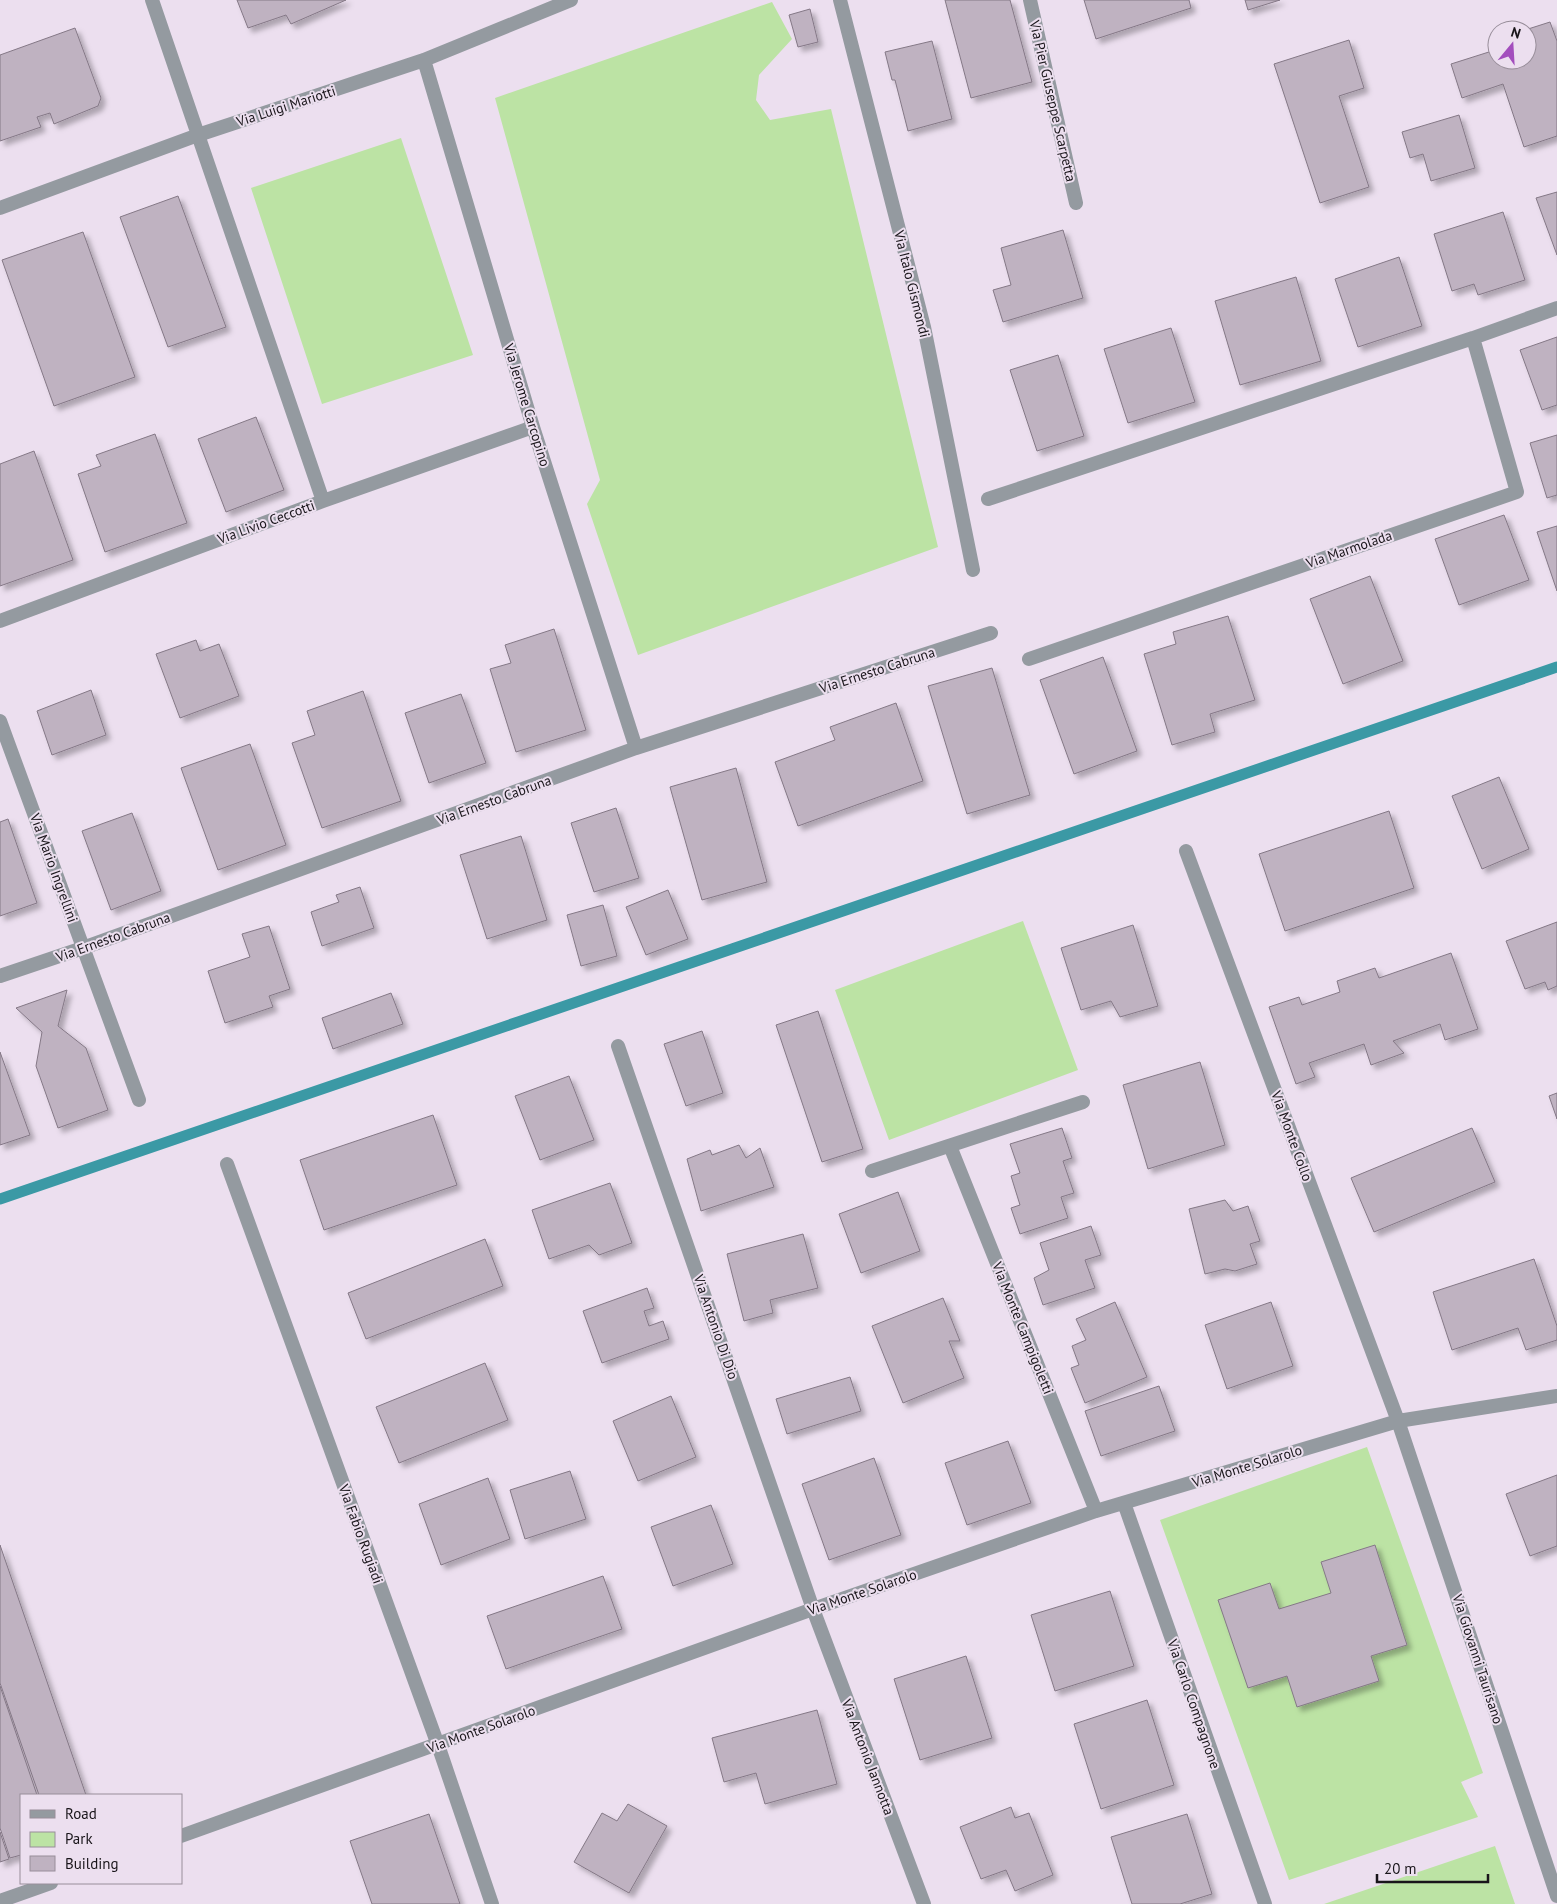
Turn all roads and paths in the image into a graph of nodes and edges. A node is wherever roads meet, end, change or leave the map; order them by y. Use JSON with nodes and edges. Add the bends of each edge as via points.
{"nodes":[{"id":1,"x":152,"y":0,"type":"edge"},
{"id":2,"x":571,"y":0,"type":"edge"},
{"id":3,"x":840,"y":0,"type":"edge"},
{"id":4,"x":1030,"y":0,"type":"edge"},
{"id":5,"x":424,"y":60,"type":"junction"},
{"id":6,"x":198,"y":135,"type":"junction"},
{"id":7,"x":1076,"y":203,"type":"dead end"},
{"id":8,"x":0,"y":208,"type":"edge"},
{"id":9,"x":1557,"y":308,"type":"edge"},
{"id":10,"x":1473,"y":338,"type":"junction"},
{"id":11,"x":534,"y":427,"type":"junction"},
{"id":12,"x":988,"y":500,"type":"dead end"},
{"id":13,"x":323,"y":501,"type":"junction"},
{"id":14,"x":974,"y":570,"type":"dead end"},
{"id":15,"x":0,"y":621,"type":"edge"},
{"id":16,"x":991,"y":633,"type":"dead end"},
{"id":17,"x":1029,"y":659,"type":"dead end"},
{"id":18,"x":0,"y":721,"type":"edge"},
{"id":19,"x":636,"y":748,"type":"junction"},
{"id":20,"x":1186,"y":851,"type":"dead end"},
{"id":21,"x":83,"y":948,"type":"junction"},
{"id":22,"x":0,"y":976,"type":"edge"},
{"id":23,"x":618,"y":1046,"type":"dead end"},
{"id":24,"x":139,"y":1100,"type":"dead end"},
{"id":25,"x":1083,"y":1102,"type":"dead end"},
{"id":26,"x":950,"y":1146,"type":"junction"},
{"id":27,"x":227,"y":1164,"type":"dead end"},
{"id":28,"x":872,"y":1171,"type":"dead end"},
{"id":29,"x":1557,"y":1396,"type":"edge"},
{"id":30,"x":1398,"y":1421,"type":"junction"},
{"id":31,"x":1124,"y":1503,"type":"junction"},
{"id":32,"x":1096,"y":1511,"type":"junction"},
{"id":33,"x":813,"y":1609,"type":"junction"},
{"id":34,"x":438,"y":1745,"type":"junction"},
{"id":35,"x":182,"y":1836,"type":"edge"},
{"id":36,"x":48,"y":1884,"type":"edge"},
{"id":37,"x":1557,"y":1896,"type":"edge"},
{"id":38,"x":0,"y":1901,"type":"edge"},
{"id":39,"x":492,"y":1904,"type":"edge"},
{"id":40,"x":924,"y":1904,"type":"edge"},
{"id":41,"x":1265,"y":1904,"type":"edge"}],
"edges":[{"from":1,"to":6,"type":"street"},
{"from":2,"to":5,"type":"street","name":"Via Luigi Mariotti"},
{"from":3,"to":14,"type":"street","name":"Via Italo Gismondi","via":[[924,327]]},
{"from":4,"to":7,"type":"street","name":"Via Pier Giuseppe Scarpetta"},
{"from":5,"to":6,"type":"street","name":"Via Luigi Mariotti"},
{"from":5,"to":11,"type":"street","name":"Via Jerome Carcopino"},
{"from":6,"to":8,"type":"street","name":"Via Luigi Mariotti"},
{"from":6,"to":13,"type":"street"},
{"from":9,"to":10,"type":"street"},
{"from":10,"to":12,"type":"street"},
{"from":10,"to":17,"type":"street","name":"Via Marmolada","via":[[1517,492]]},
{"from":11,"to":13,"type":"street","name":"Via Livio Ceccotti"},
{"from":11,"to":19,"type":"street","name":"Via Jerome Carcopino"},
{"from":13,"to":15,"type":"street","name":"Via Livio Ceccotti"},
{"from":16,"to":19,"type":"street","name":"Via Ernesto Cabruna"},
{"from":18,"to":21,"type":"street","name":"Via Mario Ingrellini"},
{"from":19,"to":21,"type":"street","name":"Via Ernesto Cabruna"},
{"from":20,"to":30,"type":"street","name":"Via Monte Collo"},
{"from":21,"to":22,"type":"street","name":"Via Ernesto Cabruna"},
{"from":21,"to":24,"type":"street","name":"Via Mario Ingrellini"},
{"from":23,"to":33,"type":"street","name":"Via Antonio Di Dio"},
{"from":25,"to":26,"type":"street"},
{"from":26,"to":28,"type":"street"},
{"from":26,"to":32,"type":"street","name":"Via Monte Campigoletti"},
{"from":27,"to":34,"type":"street","name":"Via Fabio Rugiadi"},
{"from":29,"to":30,"type":"street","name":"Via Monte Solarolo"},
{"from":30,"to":31,"type":"street","name":"Via Monte Solarolo"},
{"from":30,"to":37,"type":"street","name":"Via Giovanni Taurisano"},
{"from":31,"to":32,"type":"street","name":"Via Monte Solarolo"},
{"from":31,"to":41,"type":"street","name":"Via Carlo Compagnone"},
{"from":32,"to":33,"type":"street","name":"Via Monte Solarolo"},
{"from":33,"to":34,"type":"street","name":"Via Monte Solarolo"},
{"from":33,"to":40,"type":"street","name":"Via Antonio Iannotta"},
{"from":34,"to":35,"type":"street","name":"Via Monte Solarolo"},
{"from":34,"to":39,"type":"street","name":"Via Fabio Rugiadi"},
{"from":36,"to":38,"type":"street"}]}
